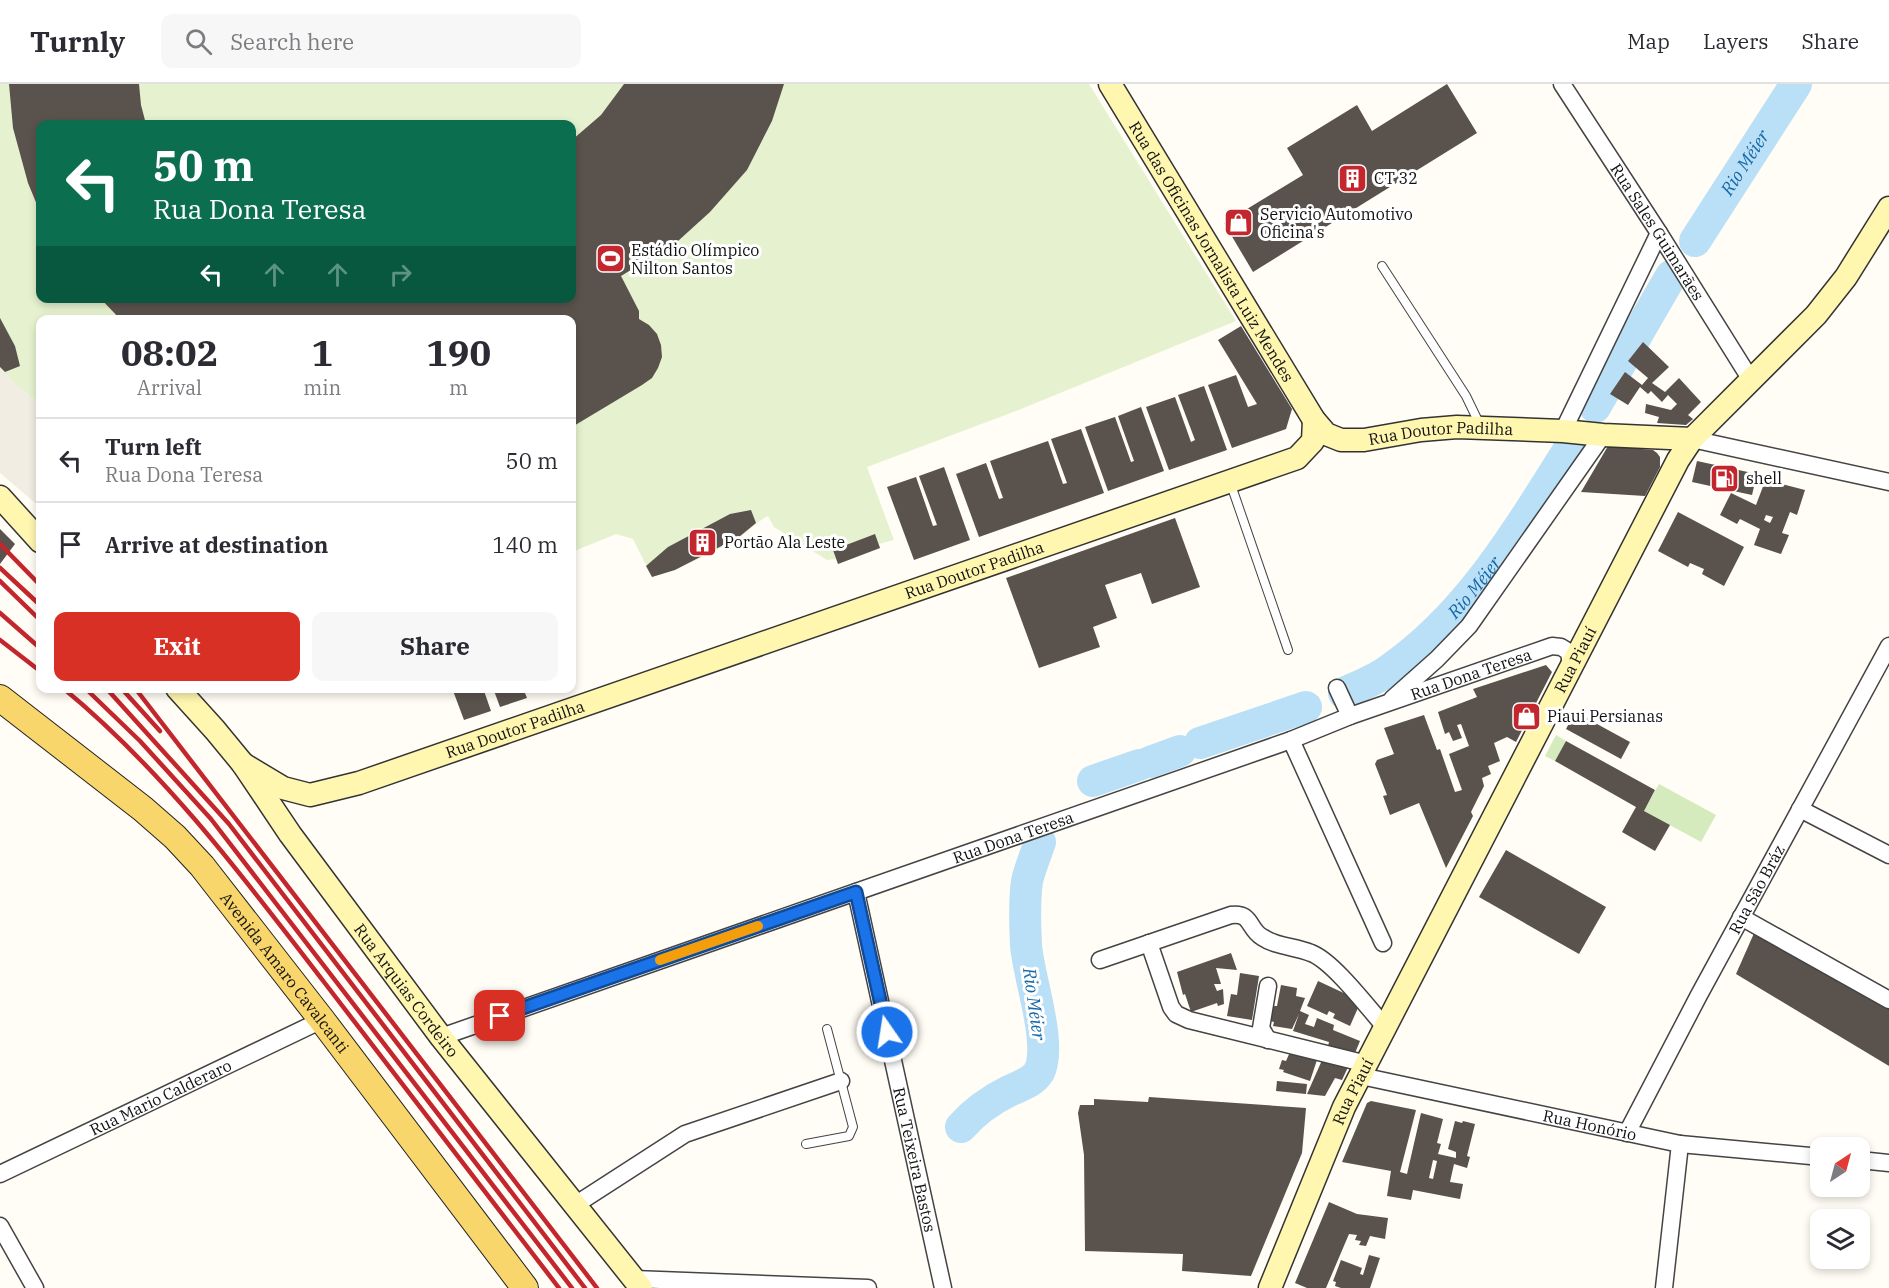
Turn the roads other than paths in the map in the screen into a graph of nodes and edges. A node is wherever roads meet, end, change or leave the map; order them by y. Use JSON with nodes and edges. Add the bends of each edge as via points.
{"nodes":[{"id":1,"x":1110,"y":84,"type":"edge"},
{"id":2,"x":1562,"y":84,"type":"edge"},
{"id":3,"x":1889,"y":208,"type":"edge"},
{"id":4,"x":1659,"y":232,"type":"junction"},
{"id":5,"x":1382,"y":266,"type":"dead end"},
{"id":6,"x":1751,"y":380,"type":"junction"},
{"id":7,"x":1314,"y":420,"type":"junction"},
{"id":8,"x":1481,"y":428,"type":"junction"},
{"id":9,"x":1563,"y":431,"type":"junction"},
{"id":10,"x":1603,"y":435,"type":"junction"},
{"id":11,"x":1692,"y":439,"type":"junction"},
{"id":12,"x":1229,"y":482,"type":"junction"},
{"id":13,"x":1889,"y":482,"type":"edge"},
{"id":14,"x":0,"y":497,"type":"edge"},
{"id":15,"x":36,"y":537,"type":"edge"},
{"id":16,"x":1889,"y":646,"type":"edge"},
{"id":17,"x":1288,"y":650,"type":"dead end"},
{"id":18,"x":1571,"y":667,"type":"junction"},
{"id":19,"x":182,"y":693,"type":"edge"},
{"id":20,"x":1340,"y":694,"type":"dead end"},
{"id":21,"x":0,"y":698,"type":"edge"},
{"id":22,"x":1387,"y":703,"type":"junction"},
{"id":23,"x":1350,"y":716,"type":"junction"},
{"id":24,"x":1291,"y":740,"type":"junction"},
{"id":25,"x":243,"y":764,"type":"junction"},
{"id":26,"x":1800,"y":809,"type":"junction"},
{"id":27,"x":1889,"y":855,"type":"edge"},
{"id":28,"x":856,"y":892,"type":"junction"},
{"id":29,"x":1741,"y":917,"type":"junction"},
{"id":30,"x":1149,"y":943,"type":"junction"},
{"id":31,"x":1383,"y":943,"type":"dead end"},
{"id":32,"x":1100,"y":960,"type":"dead end"},
{"id":33,"x":1268,"y":986,"type":"dead end"},
{"id":34,"x":1889,"y":1000,"type":"edge"},
{"id":35,"x":322,"y":1020,"type":"junction"},
{"id":36,"x":1386,"y":1028,"type":"junction"},
{"id":37,"x":827,"y":1029,"type":"dead end"},
{"id":38,"x":441,"y":1037,"type":"junction"},
{"id":39,"x":1268,"y":1040,"type":"junction"},
{"id":40,"x":1364,"y":1070,"type":"junction"},
{"id":41,"x":841,"y":1081,"type":"junction"},
{"id":42,"x":1627,"y":1133,"type":"junction"},
{"id":43,"x":806,"y":1144,"type":"dead end"},
{"id":44,"x":1680,"y":1144,"type":"junction"},
{"id":45,"x":1810,"y":1156,"type":"edge"},
{"id":46,"x":1870,"y":1161,"type":"edge"},
{"id":47,"x":1889,"y":1163,"type":"edge"},
{"id":48,"x":0,"y":1174,"type":"edge"},
{"id":49,"x":575,"y":1205,"type":"junction"},
{"id":50,"x":0,"y":1226,"type":"edge"},
{"id":51,"x":638,"y":1283,"type":"edge"},
{"id":52,"x":34,"y":1288,"type":"edge"},
{"id":53,"x":525,"y":1288,"type":"edge"},
{"id":54,"x":868,"y":1288,"type":"edge"},
{"id":55,"x":944,"y":1288,"type":"edge"},
{"id":56,"x":1270,"y":1288,"type":"edge"},
{"id":57,"x":1664,"y":1288,"type":"edge"}],
"edges":[{"from":1,"to":7,"type":"street","name":"Rua das Oficinas Jornalista Luiz Mendes"},
{"from":2,"to":4,"type":"street","name":"Rua Sales Guimarães"},
{"from":3,"to":6,"type":"street","name":"Rua Piauí","via":[[1846,277],[1816,315]]},
{"from":4,"to":6,"type":"street","name":"Rua Sales Guimarães"},
{"from":4,"to":9,"type":"street"},
{"from":5,"to":8,"type":"lane","via":[[1466,396]]},
{"from":6,"to":11,"type":"street","name":"Rua Piauí"},
{"from":7,"to":8,"type":"street","name":"Rua Doutor Padilha","via":[[1326,434],[1341,440],[1430,429]]},
{"from":7,"to":12,"type":"street","name":"Rua Doutor Padilha","via":[[1313,441],[1297,458]]},
{"from":8,"to":9,"type":"street","name":"Rua Doutor Padilha"},
{"from":9,"to":10,"type":"street","name":"Rua Doutor Padilha"},
{"from":10,"to":11,"type":"street","name":"Rua Doutor Padilha"},
{"from":10,"to":22,"type":"street","via":[[1469,626]]},
{"from":11,"to":13,"type":"street"},
{"from":11,"to":18,"type":"street","name":"Rua Piauí"},
{"from":12,"to":17,"type":"lane"},
{"from":12,"to":25,"type":"street","name":"Rua Doutor Padilha","via":[[359,783],[310,795],[283,788]]},
{"from":14,"to":15,"type":"street"},
{"from":16,"to":26,"type":"street","name":"Rua São Bráz"},
{"from":18,"to":22,"type":"street","name":"Rua Dona Teresa","via":[[1569,652],[1552,646]]},
{"from":18,"to":36,"type":"street","name":"Rua Piauí"},
{"from":19,"to":25,"type":"street","name":"Rua Arquias Cordeiro"},
{"from":20,"to":23,"type":"street"},
{"from":21,"to":35,"type":"main road","name":"Avenida Amaro Cavalcanti","via":[[175,837],[210,875]]},
{"from":22,"to":23,"type":"street","name":"Rua Dona Teresa"},
{"from":23,"to":24,"type":"street","name":"Rua Dona Teresa"},
{"from":24,"to":28,"type":"street","name":"Rua Dona Teresa"},
{"from":24,"to":31,"type":"street"},
{"from":25,"to":38,"type":"street","name":"Rua Arquias Cordeiro","via":[[290,834]]},
{"from":26,"to":27,"type":"street"},
{"from":26,"to":29,"type":"street","name":"Rua São Bráz"},
{"from":28,"to":38,"type":"street","name":"Rua Dona Teresa"},
{"from":28,"to":55,"type":"street","name":"Rua Teixeira Bastos"},
{"from":29,"to":34,"type":"street"},
{"from":29,"to":42,"type":"street","name":"Rua São Bráz"},
{"from":30,"to":32,"type":"street"},
{"from":30,"to":36,"type":"street","via":[[1231,915],[1245,916],[1259,936],[1273,944],[1312,953],[1333,968]]},
{"from":30,"to":39,"type":"street","name":"Rua Honório","via":[[1176,1014]]},
{"from":33,"to":39,"type":"street","via":[[1261,1028]]},
{"from":35,"to":48,"type":"street","name":"Rua Mario Calderaro"},
{"from":35,"to":53,"type":"main road","name":"Avenida Amaro Cavalcanti"},
{"from":36,"to":40,"type":"street","name":"Rua Piauí"},
{"from":37,"to":41,"type":"lane"},
{"from":38,"to":49,"type":"street","name":"Rua Arquias Cordeiro"},
{"from":39,"to":40,"type":"street","name":"Rua Honório"},
{"from":40,"to":42,"type":"street","name":"Rua Honório"},
{"from":40,"to":56,"type":"street","name":"Rua Piauí","via":[[1338,1120]]},
{"from":41,"to":43,"type":"lane","via":[[853,1127],[849,1136]]},
{"from":41,"to":49,"type":"street","via":[[686,1134]]},
{"from":42,"to":44,"type":"street","name":"Rua Honório"},
{"from":44,"to":45,"type":"street","name":"Rua Honório"},
{"from":44,"to":57,"type":"street"},
{"from":46,"to":47,"type":"street"},
{"from":49,"to":51,"type":"street","name":"Rua Arquias Cordeiro"},
{"from":50,"to":52,"type":"street"},
{"from":51,"to":54,"type":"street"}]}
